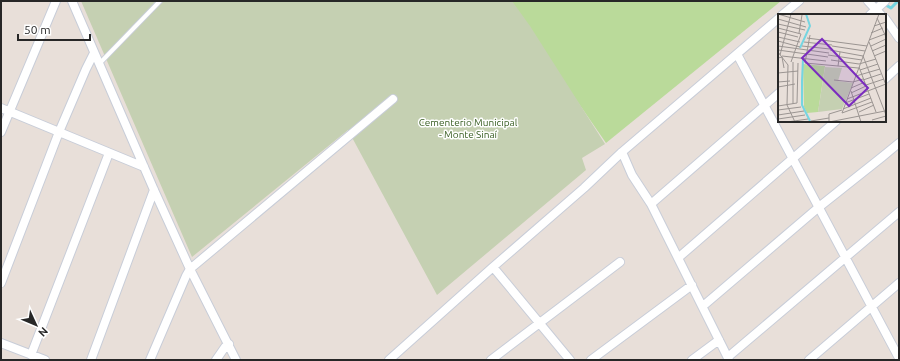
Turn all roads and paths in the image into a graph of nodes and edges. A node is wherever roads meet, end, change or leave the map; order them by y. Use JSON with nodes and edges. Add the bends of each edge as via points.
{"nodes":[{"id":1,"x":56,"y":1,"type":"edge"},
{"id":2,"x":72,"y":1,"type":"edge"},
{"id":3,"x":160,"y":1,"type":"edge"},
{"id":4,"x":799,"y":1,"type":"edge"},
{"id":5,"x":868,"y":1,"type":"edge"},
{"id":6,"x":878,"y":10,"type":"edge"},
{"id":7,"x":783,"y":14,"type":"edge"},
{"id":8,"x":778,"y":19,"type":"edge"},
{"id":9,"x":886,"y":19,"type":"edge"},
{"id":10,"x":899,"y":38,"type":"edge"},
{"id":11,"x":94,"y":53,"type":"junction"},
{"id":12,"x":737,"y":54,"type":"junction"},
{"id":13,"x":99,"y":64,"type":"junction"},
{"id":14,"x":899,"y":66,"type":"edge"},
{"id":15,"x":886,"y":77,"type":"edge"},
{"id":16,"x":778,"y":94,"type":"edge"},
{"id":17,"x":393,"y":99,"type":"dead end"},
{"id":18,"x":765,"y":106,"type":"junction"},
{"id":19,"x":1,"y":108,"type":"edge"},
{"id":20,"x":9,"y":111,"type":"junction"},
{"id":21,"x":835,"y":122,"type":"edge"},
{"id":22,"x":1,"y":132,"type":"edge"},
{"id":23,"x":59,"y":132,"type":"junction"},
{"id":24,"x":899,"y":143,"type":"edge"},
{"id":25,"x":622,"y":152,"type":"junction"},
{"id":26,"x":109,"y":153,"type":"junction"},
{"id":27,"x":793,"y":159,"type":"junction"},
{"id":28,"x":144,"y":167,"type":"junction"},
{"id":29,"x":154,"y":190,"type":"junction"},
{"id":30,"x":651,"y":204,"type":"junction"},
{"id":31,"x":819,"y":207,"type":"junction"},
{"id":32,"x":899,"y":212,"type":"edge"},
{"id":33,"x":678,"y":258,"type":"junction"},
{"id":34,"x":846,"y":258,"type":"junction"},
{"id":35,"x":620,"y":262,"type":"dead end"},
{"id":36,"x":190,"y":268,"type":"junction"},
{"id":37,"x":493,"y":268,"type":"junction"},
{"id":38,"x":1,"y":282,"type":"edge"},
{"id":39,"x":899,"y":283,"type":"edge"},
{"id":40,"x":692,"y":285,"type":"junction"},
{"id":41,"x":703,"y":306,"type":"junction"},
{"id":42,"x":872,"y":306,"type":"junction"},
{"id":43,"x":540,"y":323,"type":"junction"},
{"id":44,"x":719,"y":340,"type":"junction"},
{"id":45,"x":1,"y":343,"type":"edge"},
{"id":46,"x":229,"y":344,"type":"junction"},
{"id":47,"x":31,"y":355,"type":"junction"},
{"id":48,"x":728,"y":358,"type":"edge"},
{"id":49,"x":899,"y":359,"type":"edge"},
{"id":50,"x":45,"y":360,"type":"edge"},
{"id":51,"x":91,"y":360,"type":"edge"},
{"id":52,"x":150,"y":360,"type":"edge"},
{"id":53,"x":216,"y":360,"type":"edge"},
{"id":54,"x":236,"y":360,"type":"edge"},
{"id":55,"x":389,"y":360,"type":"edge"},
{"id":56,"x":491,"y":360,"type":"edge"},
{"id":57,"x":570,"y":360,"type":"edge"},
{"id":58,"x":592,"y":360,"type":"edge"},
{"id":59,"x":692,"y":360,"type":"edge"},
{"id":60,"x":810,"y":360,"type":"edge"}],
"edges":[{"from":1,"to":20,"type":"street"},
{"from":2,"to":11,"type":"street"},
{"from":3,"to":13,"type":"lane"},
{"from":4,"to":7,"type":"street"},
{"from":5,"to":6,"type":"street"},
{"from":8,"to":12,"type":"street"},
{"from":9,"to":10,"type":"street"},
{"from":11,"to":13,"type":"street"},
{"from":11,"to":23,"type":"street"},
{"from":12,"to":18,"type":"street"},
{"from":12,"to":25,"type":"street"},
{"from":13,"to":28,"type":"street"},
{"from":14,"to":15,"type":"street"},
{"from":16,"to":18,"type":"street"},
{"from":17,"to":36,"type":"street"},
{"from":18,"to":27,"type":"street"},
{"from":18,"to":30,"type":"street"},
{"from":19,"to":20,"type":"street"},
{"from":20,"to":22,"type":"street"},
{"from":20,"to":23,"type":"street"},
{"from":21,"to":27,"type":"street"},
{"from":23,"to":26,"type":"street"},
{"from":23,"to":38,"type":"street"},
{"from":24,"to":31,"type":"street"},
{"from":25,"to":30,"type":"street","via":[[632,175]]},
{"from":25,"to":37,"type":"street"},
{"from":26,"to":28,"type":"street"},
{"from":26,"to":47,"type":"street"},
{"from":27,"to":31,"type":"street"},
{"from":27,"to":33,"type":"street"},
{"from":28,"to":29,"type":"street"},
{"from":29,"to":36,"type":"street"},
{"from":29,"to":51,"type":"street"},
{"from":30,"to":33,"type":"street"},
{"from":31,"to":34,"type":"street"},
{"from":31,"to":41,"type":"street"},
{"from":32,"to":34,"type":"street"},
{"from":33,"to":40,"type":"street"},
{"from":34,"to":42,"type":"street"},
{"from":34,"to":48,"type":"street"},
{"from":35,"to":43,"type":"street"},
{"from":36,"to":46,"type":"street"},
{"from":36,"to":52,"type":"street"},
{"from":37,"to":43,"type":"street"},
{"from":37,"to":55,"type":"street"},
{"from":39,"to":42,"type":"street"},
{"from":40,"to":41,"type":"street"},
{"from":40,"to":58,"type":"street"},
{"from":41,"to":44,"type":"street"},
{"from":42,"to":49,"type":"street"},
{"from":42,"to":60,"type":"street"},
{"from":43,"to":56,"type":"street"},
{"from":43,"to":57,"type":"street"},
{"from":44,"to":48,"type":"street"},
{"from":44,"to":59,"type":"street"},
{"from":45,"to":47,"type":"street"},
{"from":46,"to":53,"type":"street"},
{"from":46,"to":54,"type":"street"},
{"from":47,"to":50,"type":"street"}]}
